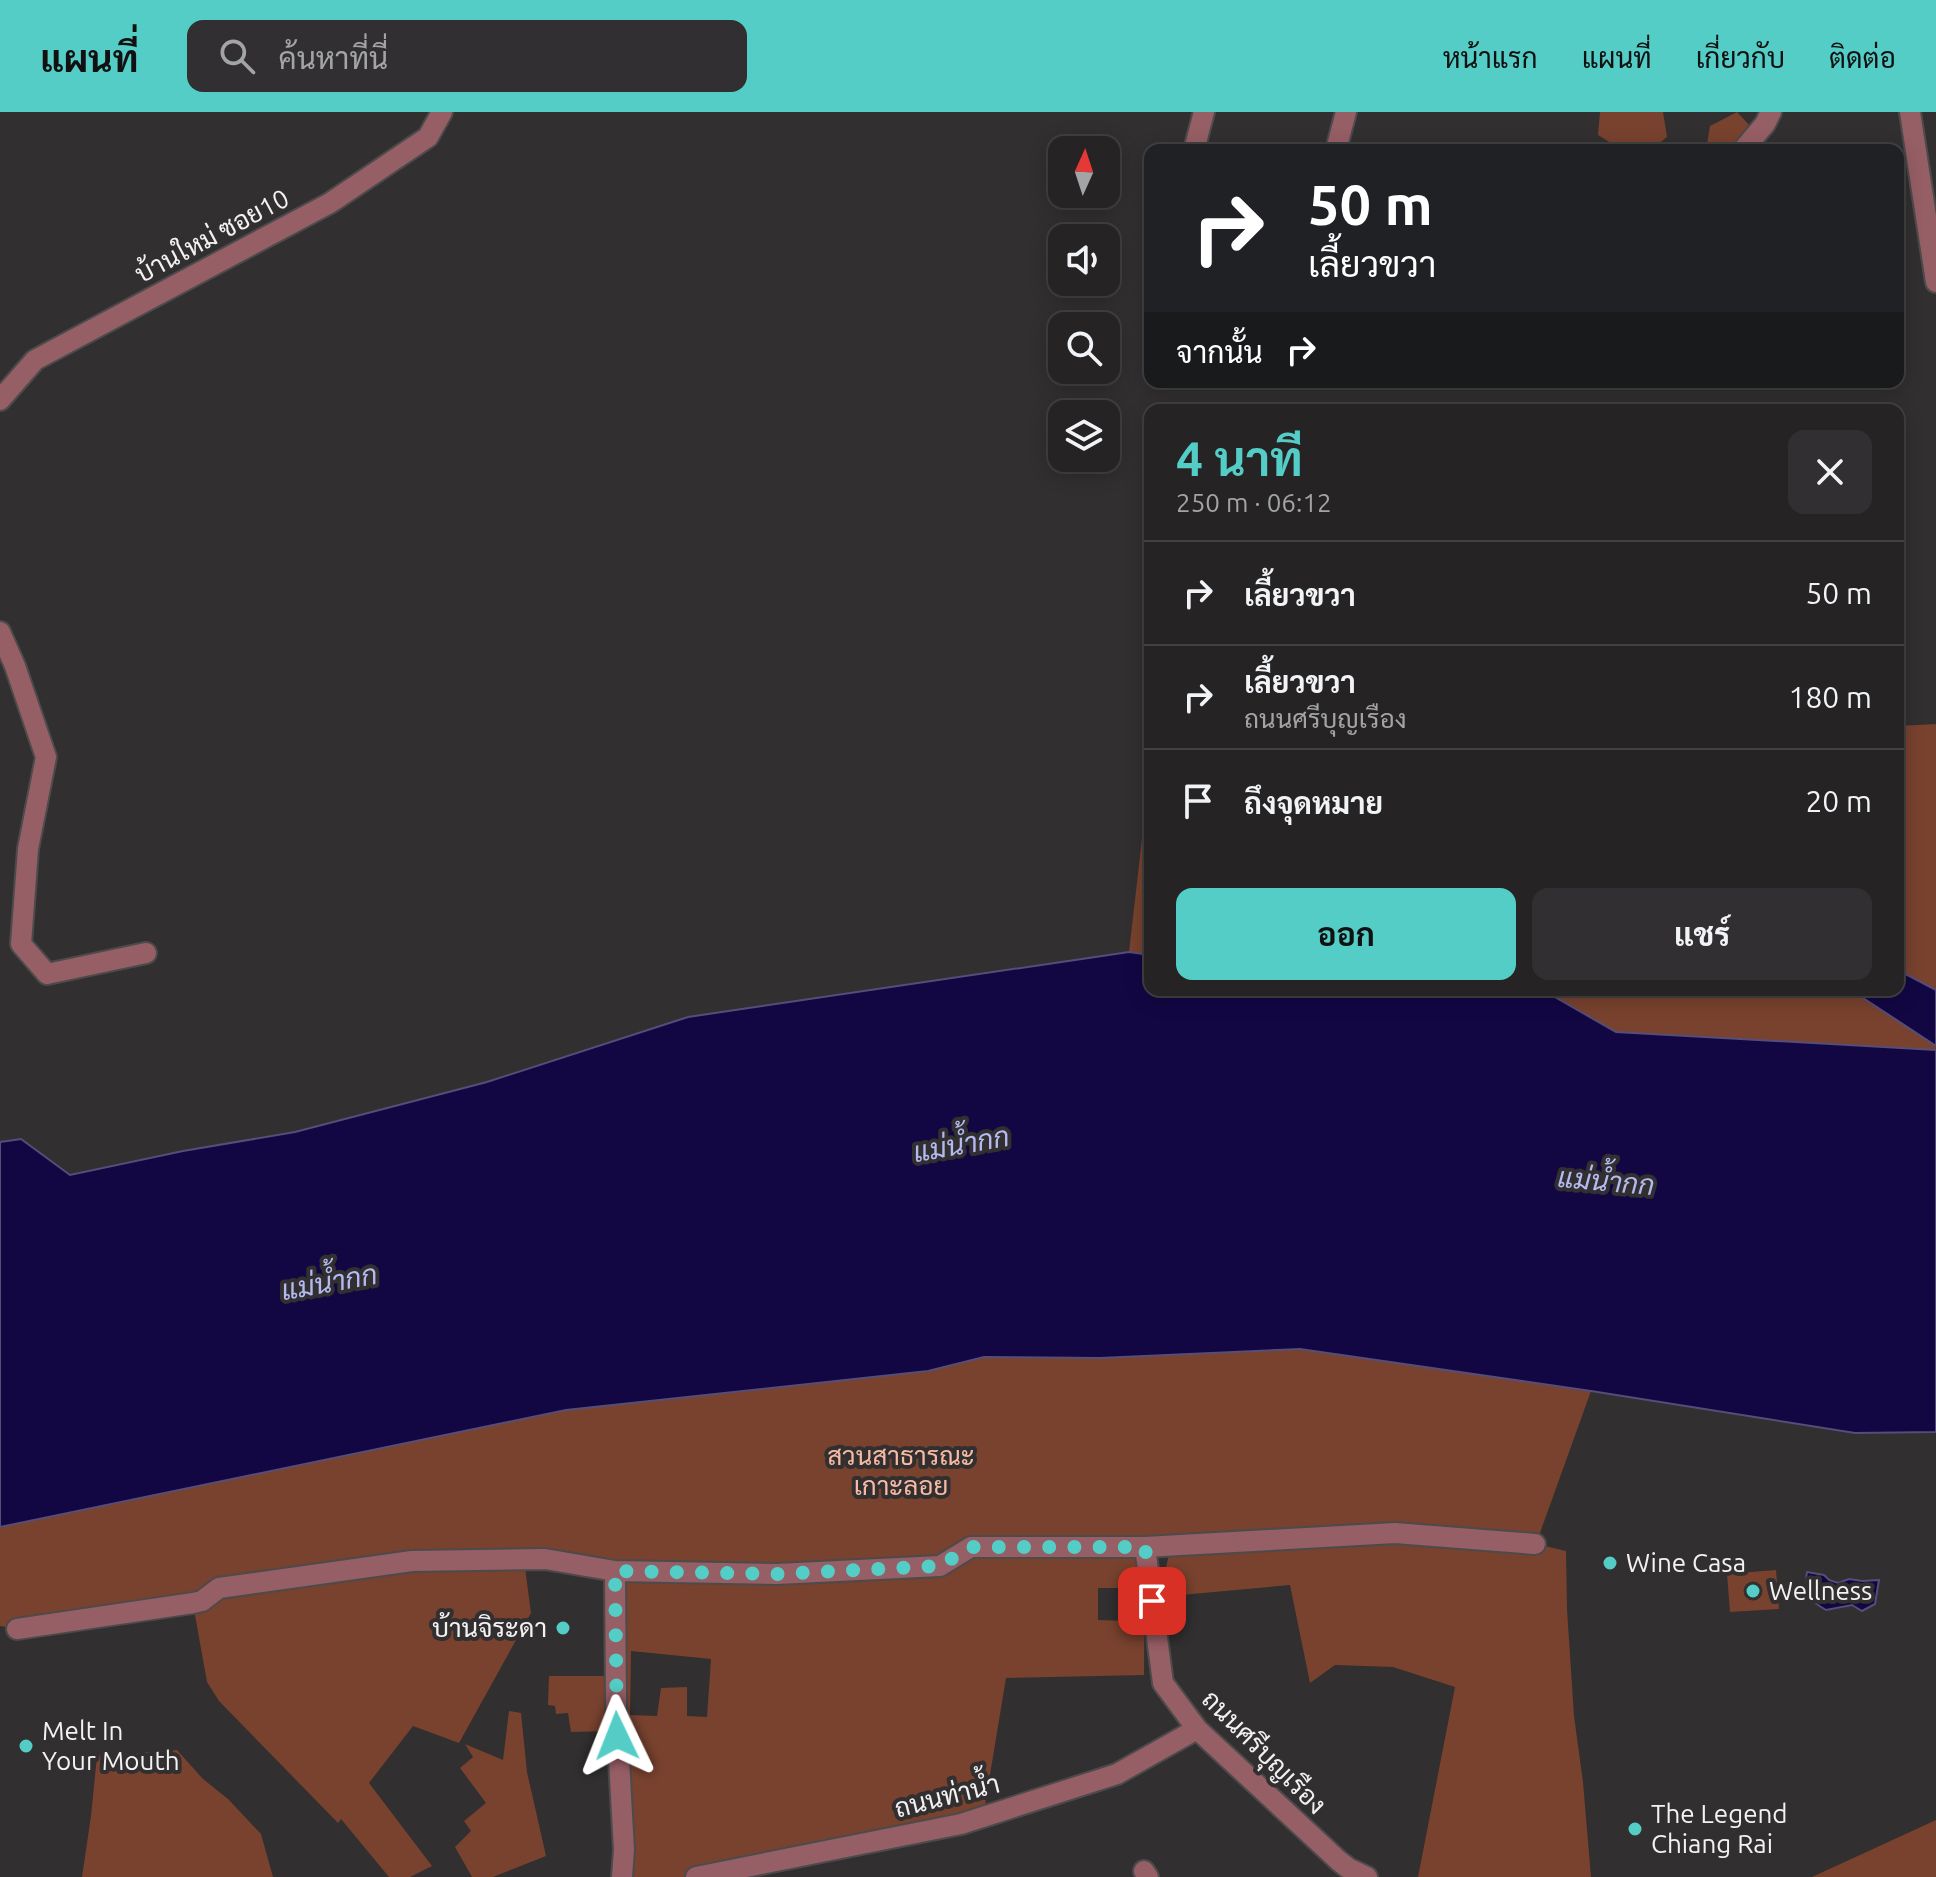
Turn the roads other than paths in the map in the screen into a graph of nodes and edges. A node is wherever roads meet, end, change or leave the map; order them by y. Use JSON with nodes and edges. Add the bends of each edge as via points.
{"nodes":[{"id":1,"x":442,"y":112,"type":"edge"},
{"id":2,"x":1204,"y":112,"type":"edge"},
{"id":3,"x":1346,"y":112,"type":"edge"},
{"id":4,"x":1771,"y":112,"type":"edge"},
{"id":5,"x":1910,"y":112,"type":"edge"},
{"id":6,"x":1196,"y":144,"type":"edge"},
{"id":7,"x":1338,"y":144,"type":"edge"},
{"id":8,"x":1748,"y":144,"type":"edge"},
{"id":9,"x":1936,"y":282,"type":"edge"},
{"id":10,"x":0,"y":400,"type":"edge"},
{"id":11,"x":0,"y":632,"type":"edge"},
{"id":12,"x":146,"y":953,"type":"dead end"},
{"id":13,"x":1535,"y":1544,"type":"dead end"},
{"id":14,"x":1145,"y":1547,"type":"junction"},
{"id":15,"x":615,"y":1571,"type":"junction"},
{"id":16,"x":17,"y":1629,"type":"dead end"},
{"id":17,"x":1197,"y":1729,"type":"junction"},
{"id":18,"x":1352,"y":1874,"type":"edge"},
{"id":19,"x":622,"y":1877,"type":"edge"},
{"id":20,"x":696,"y":1877,"type":"edge"}],
"edges":[{"from":1,"to":10,"type":"street","name":"บ้านใหม่ ซอย10","via":[[428,137],[330,203],[35,360]]},
{"from":2,"to":6,"type":"street"},
{"from":3,"to":7,"type":"street"},
{"from":4,"to":8,"type":"street"},
{"from":5,"to":9,"type":"street"},
{"from":11,"to":12,"type":"street","via":[[46,757],[28,849],[21,944],[47,974]]},
{"from":13,"to":14,"type":"street","via":[[1395,1533]]},
{"from":14,"to":15,"type":"street","via":[[971,1547],[940,1566],[777,1574]]},
{"from":14,"to":17,"type":"street","name":"ถนนศรีบุญเรือง","via":[[1163,1683]]},
{"from":15,"to":16,"type":"street","via":[[545,1559],[412,1561],[219,1588],[193,1603]]},
{"from":15,"to":19,"type":"street"},
{"from":17,"to":18,"type":"street","name":"ถนนศรีบุญเรือง"},
{"from":17,"to":20,"type":"street","name":"ถนนท่าน้ำ","via":[[1117,1774],[961,1824]]}]}
